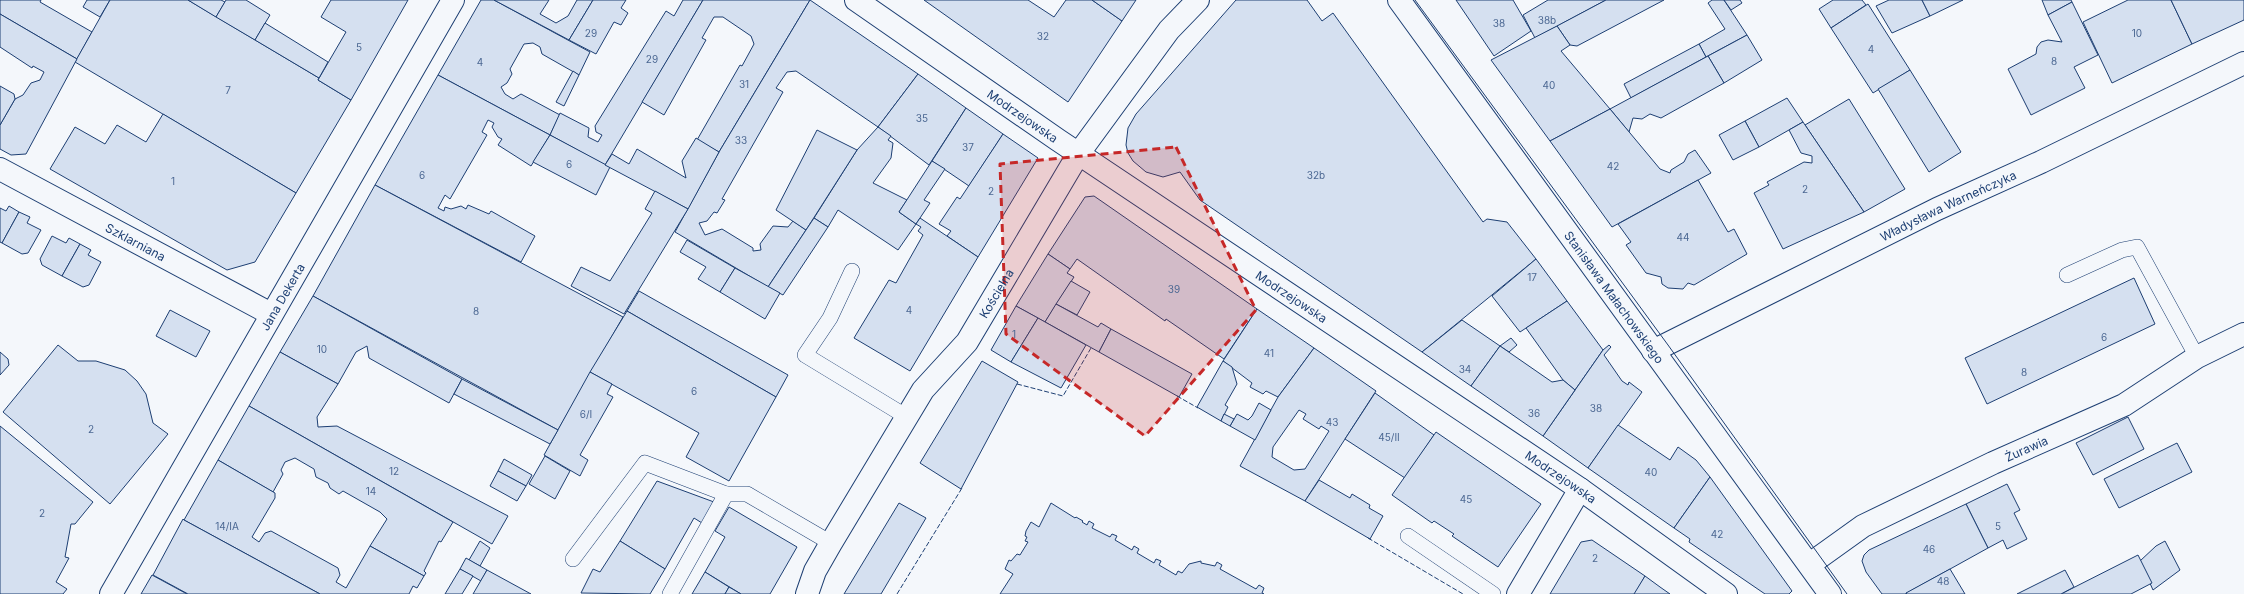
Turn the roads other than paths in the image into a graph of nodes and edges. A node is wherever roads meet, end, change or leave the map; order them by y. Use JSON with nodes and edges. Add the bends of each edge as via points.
{"nodes":[{"id":1,"x":453,"y":0,"type":"edge"},
{"id":2,"x":856,"y":0,"type":"edge"},
{"id":3,"x":1198,"y":0,"type":"edge"},
{"id":4,"x":1399,"y":0,"type":"edge"},
{"id":5,"x":2244,"y":63,"type":"edge"},
{"id":6,"x":1079,"y":153,"type":"junction"},
{"id":7,"x":0,"y":169,"type":"edge"},
{"id":8,"x":852,"y":271,"type":"dead end"},
{"id":9,"x":2067,"y":275,"type":"dead end"},
{"id":10,"x":271,"y":314,"type":"junction"},
{"id":11,"x":2244,"y":334,"type":"edge"},
{"id":12,"x":1653,"y":351,"type":"junction"},
{"id":13,"x":2197,"y":357,"type":"junction"},
{"id":14,"x":907,"y":417,"type":"junction"},
{"id":15,"x":1580,"y":489,"type":"junction"},
{"id":16,"x":726,"y":494,"type":"junction"},
{"id":17,"x":1408,"y":536,"type":"dead end"},
{"id":18,"x":831,"y":543,"type":"junction"},
{"id":19,"x":573,"y":559,"type":"dead end"},
{"id":20,"x":1810,"y":564,"type":"junction"},
{"id":21,"x":111,"y":594,"type":"edge"},
{"id":22,"x":670,"y":594,"type":"edge"},
{"id":23,"x":807,"y":594,"type":"edge"},
{"id":24,"x":1493,"y":594,"type":"edge"},
{"id":25,"x":1518,"y":594,"type":"edge"},
{"id":26,"x":1726,"y":594,"type":"edge"},
{"id":27,"x":1830,"y":594,"type":"edge"}],
"edges":[{"from":1,"to":10,"type":"street","name":"Jana Dekerta"},
{"from":2,"to":6,"type":"street","name":"Modrzejowska"},
{"from":3,"to":6,"type":"street","name":"Kościelna","via":[[1169,30]]},
{"from":4,"to":12,"type":"street","name":"Stanisława Małachowskiego"},
{"from":5,"to":12,"type":"street","name":"Władysława Warneńczyka","via":[[2042,162],[1937,209]]},
{"from":6,"to":14,"type":"street","name":"Kościelna","via":[[967,342],[923,390]]},
{"from":6,"to":15,"type":"street","name":"Modrzejowska"},
{"from":7,"to":10,"type":"street","name":"Szklarniana"},
{"from":8,"to":14,"type":"lane","via":[[830,318],[805,355]]},
{"from":9,"to":13,"type":"lane","via":[[2122,250],[2137,246]]},
{"from":10,"to":21,"type":"street","name":"Jana Dekerta"},
{"from":11,"to":13,"type":"street","name":"Żurawia"},
{"from":12,"to":20,"type":"street","name":"Stanisława Małachowskiego"},
{"from":13,"to":20,"type":"street","name":"Żurawia","via":[[2124,405],[1993,463],[1863,526]]},
{"from":14,"to":18,"type":"street","name":"Kościelna"},
{"from":15,"to":25,"type":"street"},
{"from":15,"to":26,"type":"street","name":"Modrzejowska"},
{"from":16,"to":18,"type":"lane","via":[[747,494]]},
{"from":16,"to":19,"type":"lane","via":[[645,463]]},
{"from":16,"to":22,"type":"lane"},
{"from":17,"to":24,"type":"lane"},
{"from":18,"to":23,"type":"street","name":"Kościelna","via":[[815,571]]},
{"from":20,"to":27,"type":"street","name":"Stanisława Małachowskiego"}]}
